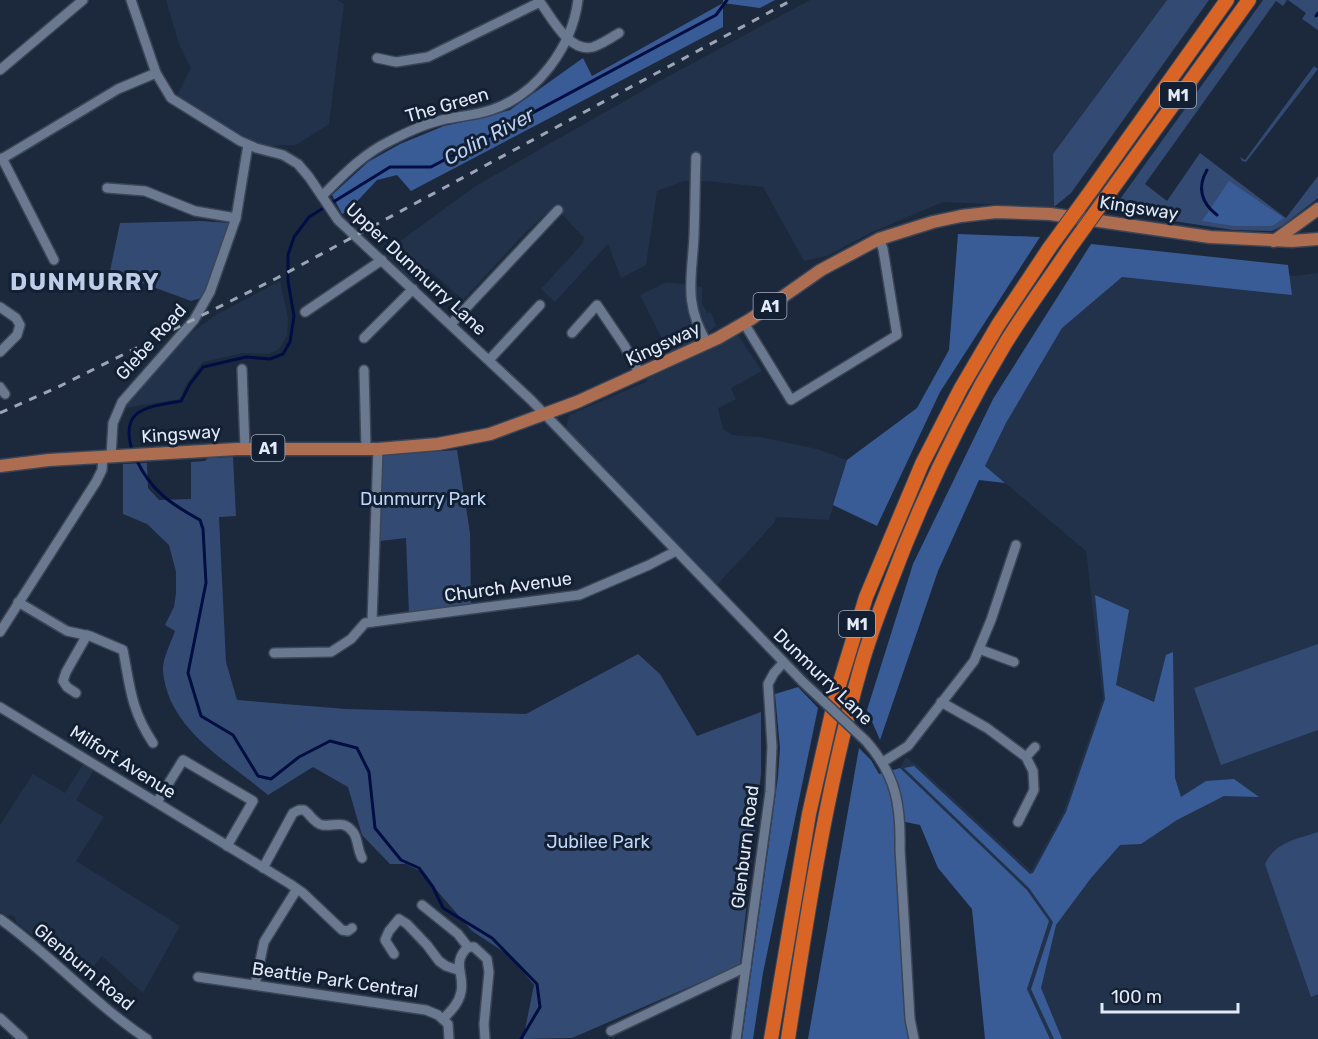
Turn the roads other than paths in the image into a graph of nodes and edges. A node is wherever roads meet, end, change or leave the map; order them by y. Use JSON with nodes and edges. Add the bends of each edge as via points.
{"nodes":[{"id":1,"x":83,"y":0,"type":"edge"},
{"id":2,"x":131,"y":0,"type":"edge"},
{"id":3,"x":578,"y":0,"type":"edge"},
{"id":4,"x":1227,"y":0,"type":"edge"},
{"id":5,"x":1249,"y":0,"type":"edge"},
{"id":6,"x":619,"y":33,"type":"dead end"},
{"id":7,"x":568,"y":38,"type":"junction"},
{"id":8,"x":378,"y":58,"type":"dead end"},
{"id":9,"x":0,"y":70,"type":"edge"},
{"id":10,"x":156,"y":73,"type":"junction"},
{"id":11,"x":248,"y":145,"type":"junction"},
{"id":12,"x":696,"y":157,"type":"dead end"},
{"id":13,"x":1,"y":159,"type":"edge"},
{"id":14,"x":107,"y":188,"type":"dead end"},
{"id":15,"x":323,"y":198,"type":"junction"},
{"id":16,"x":1318,"y":209,"type":"edge"},
{"id":17,"x":558,"y":210,"type":"dead end"},
{"id":18,"x":236,"y":218,"type":"junction"},
{"id":19,"x":1318,"y":239,"type":"edge"},
{"id":20,"x":879,"y":240,"type":"junction"},
{"id":21,"x":1274,"y":241,"type":"junction"},
{"id":22,"x":54,"y":260,"type":"dead end"},
{"id":23,"x":382,"y":260,"type":"junction"},
{"id":24,"x":413,"y":289,"type":"junction"},
{"id":25,"x":540,"y":305,"type":"dead end"},
{"id":26,"x":0,"y":307,"type":"edge"},
{"id":27,"x":305,"y":312,"type":"dead end"},
{"id":28,"x":744,"y":323,"type":"junction"},
{"id":29,"x":450,"y":324,"type":"junction"},
{"id":30,"x":572,"y":333,"type":"dead end"},
{"id":31,"x":364,"y":338,"type":"dead end"},
{"id":32,"x":707,"y":343,"type":"junction"},
{"id":33,"x":0,"y":352,"type":"edge"},
{"id":34,"x":489,"y":360,"type":"junction"},
{"id":35,"x":242,"y":369,"type":"dead end"},
{"id":36,"x":364,"y":370,"type":"dead end"},
{"id":37,"x":640,"y":375,"type":"junction"},
{"id":38,"x":545,"y":415,"type":"junction"},
{"id":39,"x":245,"y":448,"type":"junction"},
{"id":40,"x":372,"y":449,"type":"junction"},
{"id":41,"x":107,"y":457,"type":"junction"},
{"id":42,"x":0,"y":466,"type":"edge"},
{"id":43,"x":1016,"y":545,"type":"dead end"},
{"id":44,"x":676,"y":551,"type":"junction"},
{"id":45,"x":18,"y":602,"type":"junction"},
{"id":46,"x":372,"y":622,"type":"junction"},
{"id":47,"x":0,"y":632,"type":"edge"},
{"id":48,"x":87,"y":635,"type":"junction"},
{"id":49,"x":979,"y":649,"type":"junction"},
{"id":50,"x":274,"y":653,"type":"dead end"},
{"id":51,"x":1014,"y":662,"type":"dead end"},
{"id":52,"x":783,"y":663,"type":"junction"},
{"id":53,"x":76,"y":693,"type":"dead end"},
{"id":54,"x":941,"y":702,"type":"junction"},
{"id":55,"x":0,"y":706,"type":"edge"},
{"id":56,"x":153,"y":743,"type":"dead end"},
{"id":57,"x":1035,"y":747,"type":"dead end"},
{"id":58,"x":1026,"y":757,"type":"junction"},
{"id":59,"x":883,"y":762,"type":"junction"},
{"id":60,"x":157,"y":802,"type":"junction"},
{"id":61,"x":1018,"y":822,"type":"dead end"},
{"id":62,"x":227,"y":846,"type":"junction"},
{"id":63,"x":362,"y":858,"type":"dead end"},
{"id":64,"x":263,"y":868,"type":"junction"},
{"id":65,"x":297,"y":889,"type":"junction"},
{"id":66,"x":422,"y":905,"type":"dead end"},
{"id":67,"x":0,"y":920,"type":"edge"},
{"id":68,"x":352,"y":928,"type":"dead end"},
{"id":69,"x":468,"y":947,"type":"junction"},
{"id":70,"x":394,"y":954,"type":"dead end"},
{"id":71,"x":746,"y":967,"type":"junction"},
{"id":72,"x":458,"y":970,"type":"junction"},
{"id":73,"x":198,"y":977,"type":"dead end"},
{"id":74,"x":255,"y":985,"type":"junction"},
{"id":75,"x":0,"y":1018,"type":"edge"},
{"id":76,"x":443,"y":1019,"type":"junction"},
{"id":77,"x":610,"y":1031,"type":"dead end"},
{"id":78,"x":22,"y":1039,"type":"edge"},
{"id":79,"x":147,"y":1039,"type":"edge"},
{"id":80,"x":449,"y":1039,"type":"edge"},
{"id":81,"x":485,"y":1039,"type":"edge"},
{"id":82,"x":736,"y":1039,"type":"edge"},
{"id":83,"x":771,"y":1039,"type":"edge"},
{"id":84,"x":788,"y":1039,"type":"edge"},
{"id":85,"x":914,"y":1039,"type":"edge"}],
"edges":[{"from":1,"to":9,"type":"street"},
{"from":2,"to":10,"type":"street","name":"Upper Dunmurry Lane"},
{"from":3,"to":7,"type":"street","name":"The Green"},
{"from":4,"to":83,"type":"highway","number":"M1","bridge":true,"via":[[998,325],[918,473],[866,597],[836,695],[809,814]]},
{"from":5,"to":84,"type":"highway","number":"M1","bridge":true,"via":[[1006,342],[975,395],[907,538],[860,668],[832,781]]},
{"from":6,"to":7,"type":"street","via":[[591,47],[577,46]]},
{"from":7,"to":8,"type":"street","via":[[540,2],[428,57],[396,62]]},
{"from":7,"to":15,"type":"street","name":"The Green","via":[[542,75],[518,97],[490,111],[443,120],[389,141],[360,160]]},
{"from":10,"to":11,"type":"street","name":"Upper Dunmurry Lane","via":[[171,99]]},
{"from":10,"to":13,"type":"street","via":[[118,89]]},
{"from":11,"to":15,"type":"street","name":"Upper Dunmurry Lane","via":[[292,159]]},
{"from":11,"to":18,"type":"street","name":"Glebe Road"},
{"from":12,"to":32,"type":"street","via":[[690,296],[693,314]]},
{"from":13,"to":22,"type":"street"},
{"from":14,"to":18,"type":"street","via":[[145,191],[195,212]]},
{"from":15,"to":23,"type":"street","name":"Upper Dunmurry Lane","via":[[334,215]]},
{"from":16,"to":21,"type":"main road"},
{"from":17,"to":29,"type":"street"},
{"from":18,"to":41,"type":"street","name":"Glebe Road","via":[[221,266],[201,310],[122,402],[113,423]]},
{"from":19,"to":21,"type":"main road","name":"Kingsway","number":"A1"},
{"from":20,"to":21,"type":"main road","name":"Kingsway","number":"A1","via":[[933,222],[996,212],[1050,214],[1210,237]]},
{"from":20,"to":28,"type":"main road","name":"Kingsway","number":"A1","via":[[821,270]]},
{"from":20,"to":28,"type":"street","via":[[897,335],[888,341],[791,400]]},
{"from":23,"to":24,"type":"street","name":"Upper Dunmurry Lane"},
{"from":23,"to":27,"type":"street"},
{"from":24,"to":29,"type":"street","name":"Upper Dunmurry Lane"},
{"from":24,"to":31,"type":"street"},
{"from":25,"to":34,"type":"street"},
{"from":26,"to":33,"type":"street","via":[[20,325],[17,335]]},
{"from":28,"to":32,"type":"main road","name":"Kingsway","number":"A1"},
{"from":29,"to":34,"type":"street","name":"Upper Dunmurry Lane"},
{"from":30,"to":37,"type":"street","via":[[597,305]]},
{"from":32,"to":37,"type":"main road","name":"Kingsway","number":"A1"},
{"from":34,"to":38,"type":"street","name":"Upper Dunmurry Lane"},
{"from":35,"to":39,"type":"street"},
{"from":36,"to":40,"type":"street"},
{"from":37,"to":38,"type":"main road","name":"Kingsway","number":"A1"},
{"from":38,"to":40,"type":"main road","name":"Kingsway","number":"A1","via":[[466,439]]},
{"from":38,"to":44,"type":"street","name":"Dunmurry Lane"},
{"from":39,"to":40,"type":"main road","name":"Kingsway","number":"A1"},
{"from":39,"to":41,"type":"main road","name":"Kingsway","number":"A1"},
{"from":40,"to":46,"type":"street"},
{"from":41,"to":42,"type":"main road","name":"Kingsway","number":"A1"},
{"from":41,"to":45,"type":"street","via":[[96,482]]},
{"from":43,"to":49,"type":"street"},
{"from":44,"to":46,"type":"street","name":"Church Avenue","via":[[579,595]]},
{"from":44,"to":52,"type":"street","name":"Dunmurry Lane"},
{"from":45,"to":47,"type":"street"},
{"from":45,"to":48,"type":"street","via":[[67,631]]},
{"from":46,"to":50,"type":"street","via":[[364,623],[351,639],[331,652]]},
{"from":48,"to":53,"type":"street","via":[[63,681]]},
{"from":48,"to":56,"type":"street","via":[[123,650],[133,706]]},
{"from":49,"to":51,"type":"street"},
{"from":49,"to":54,"type":"street"},
{"from":52,"to":59,"type":"street","name":"Dunmurry Lane","bridge":true},
{"from":52,"to":71,"type":"street","name":"Glenburn Road","via":[[768,684],[771,775]]},
{"from":54,"to":58,"type":"street","via":[[987,728]]},
{"from":54,"to":59,"type":"street","via":[[908,746]]},
{"from":55,"to":60,"type":"street","name":"Milfort Avenue"},
{"from":57,"to":58,"type":"street"},
{"from":58,"to":61,"type":"street","via":[[1033,771],[1034,790]]},
{"from":59,"to":85,"type":"street","name":"Dunmurry Lane","via":[[893,784],[901,821]]},
{"from":60,"to":62,"type":"street","name":"Milfort Avenue"},
{"from":60,"to":62,"type":"street","via":[[183,760],[253,801]]},
{"from":62,"to":64,"type":"street","name":"Milfort Avenue"},
{"from":63,"to":64,"type":"street","via":[[355,835],[347,825],[324,825],[299,810],[293,813]]},
{"from":64,"to":65,"type":"street","name":"Milfort Avenue"},
{"from":65,"to":68,"type":"street","name":"Milfort Avenue","via":[[336,926],[348,931]]},
{"from":65,"to":74,"type":"street","via":[[264,942]]},
{"from":66,"to":69,"type":"street"},
{"from":67,"to":79,"type":"street","name":"Glenburn Road"},
{"from":69,"to":72,"type":"street"},
{"from":69,"to":81,"type":"street","via":[[474,947],[487,959]]},
{"from":70,"to":72,"type":"street","via":[[385,940],[399,919],[439,961]]},
{"from":71,"to":77,"type":"street"},
{"from":71,"to":82,"type":"street","name":"Glenburn Road"},
{"from":72,"to":76,"type":"street","via":[[461,992],[457,1004]]},
{"from":73,"to":74,"type":"street","name":"Beattie Park Central"},
{"from":74,"to":76,"type":"street","name":"Beattie Park Central","via":[[426,1010]]},
{"from":75,"to":78,"type":"street"},
{"from":76,"to":80,"type":"street","via":[[449,1028]]}]}
